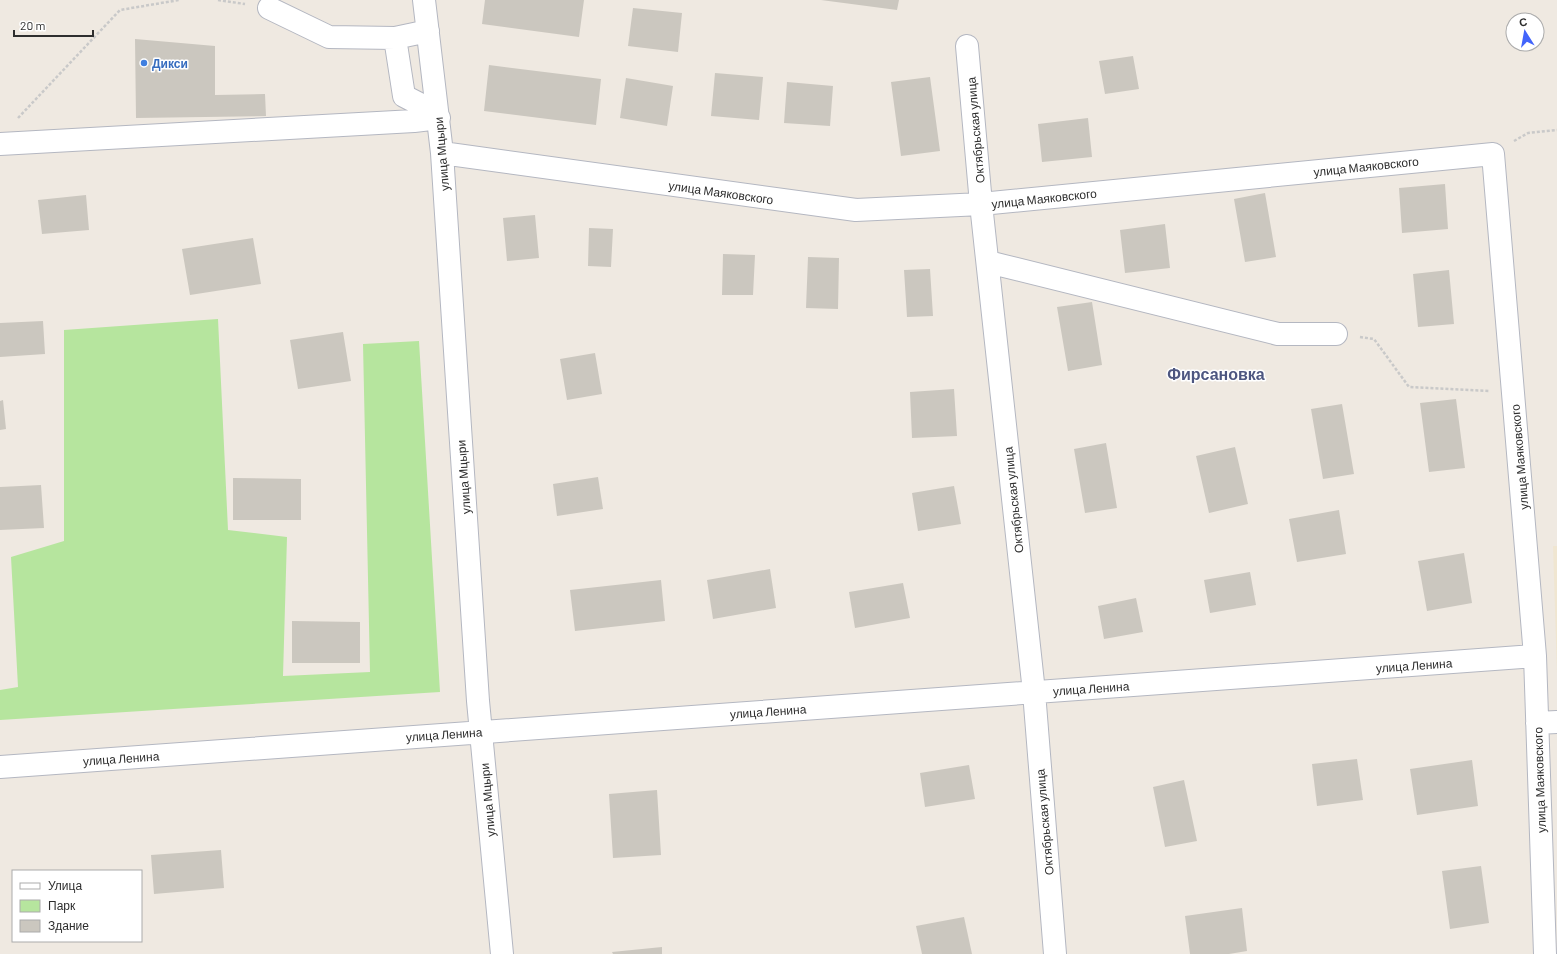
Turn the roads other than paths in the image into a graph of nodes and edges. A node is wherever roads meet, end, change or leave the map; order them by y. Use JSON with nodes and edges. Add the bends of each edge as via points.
{"nodes":[{"id":1,"x":424,"y":0,"type":"edge"},
{"id":2,"x":269,"y":8,"type":"dead end"},
{"id":3,"x":428,"y":31,"type":"junction"},
{"id":4,"x":395,"y":38,"type":"junction"},
{"id":5,"x":968,"y":46,"type":"dead end"},
{"id":6,"x":438,"y":115,"type":"junction"},
{"id":7,"x":0,"y":144,"type":"edge"},
{"id":8,"x":442,"y":153,"type":"junction"},
{"id":9,"x":981,"y":204,"type":"junction"},
{"id":10,"x":988,"y":262,"type":"junction"},
{"id":11,"x":1336,"y":334,"type":"road end"},
{"id":12,"x":1535,"y":656,"type":"junction"},
{"id":13,"x":1034,"y":692,"type":"junction"},
{"id":14,"x":1547,"y":723,"type":"edge"},
{"id":15,"x":481,"y":732,"type":"junction"},
{"id":16,"x":0,"y":767,"type":"edge"},
{"id":17,"x":502,"y":954,"type":"edge"},
{"id":18,"x":1055,"y":954,"type":"edge"},
{"id":19,"x":1545,"y":954,"type":"edge"}],
"edges":[{"from":1,"to":3,"type":"street","name":"улица Мцыри"},
{"from":2,"to":4,"type":"street","via":[[330,37]]},
{"from":3,"to":4,"type":"street"},
{"from":3,"to":6,"type":"street","name":"улица Мцыри"},
{"from":4,"to":6,"type":"street","via":[[404,96]]},
{"from":5,"to":9,"type":"street","name":"Октябрьская улица"},
{"from":6,"to":7,"type":"street","via":[[406,121]]},
{"from":6,"to":8,"type":"street","name":"улица Мцыри"},
{"from":8,"to":9,"type":"street","name":"улица Маяковского","via":[[856,210]]},
{"from":8,"to":15,"type":"street","name":"улица Мцыри"},
{"from":9,"to":10,"type":"street","name":"Октябрьская улица"},
{"from":9,"to":12,"type":"street","name":"улица Маяковского","via":[[1493,154]]},
{"from":10,"to":11,"type":"street","via":[[1278,334]]},
{"from":10,"to":13,"type":"street","name":"Октябрьская улица"},
{"from":12,"to":13,"type":"street","name":"улица Ленина"},
{"from":12,"to":14,"type":"street","name":"улица Маяковского"},
{"from":13,"to":15,"type":"street","name":"улица Ленина"},
{"from":13,"to":18,"type":"street","name":"Октябрьская улица"},
{"from":14,"to":19,"type":"street","name":"улица Маяковского"},
{"from":15,"to":16,"type":"street","name":"улица Ленина"},
{"from":15,"to":17,"type":"street","name":"улица Мцыри"}]}
